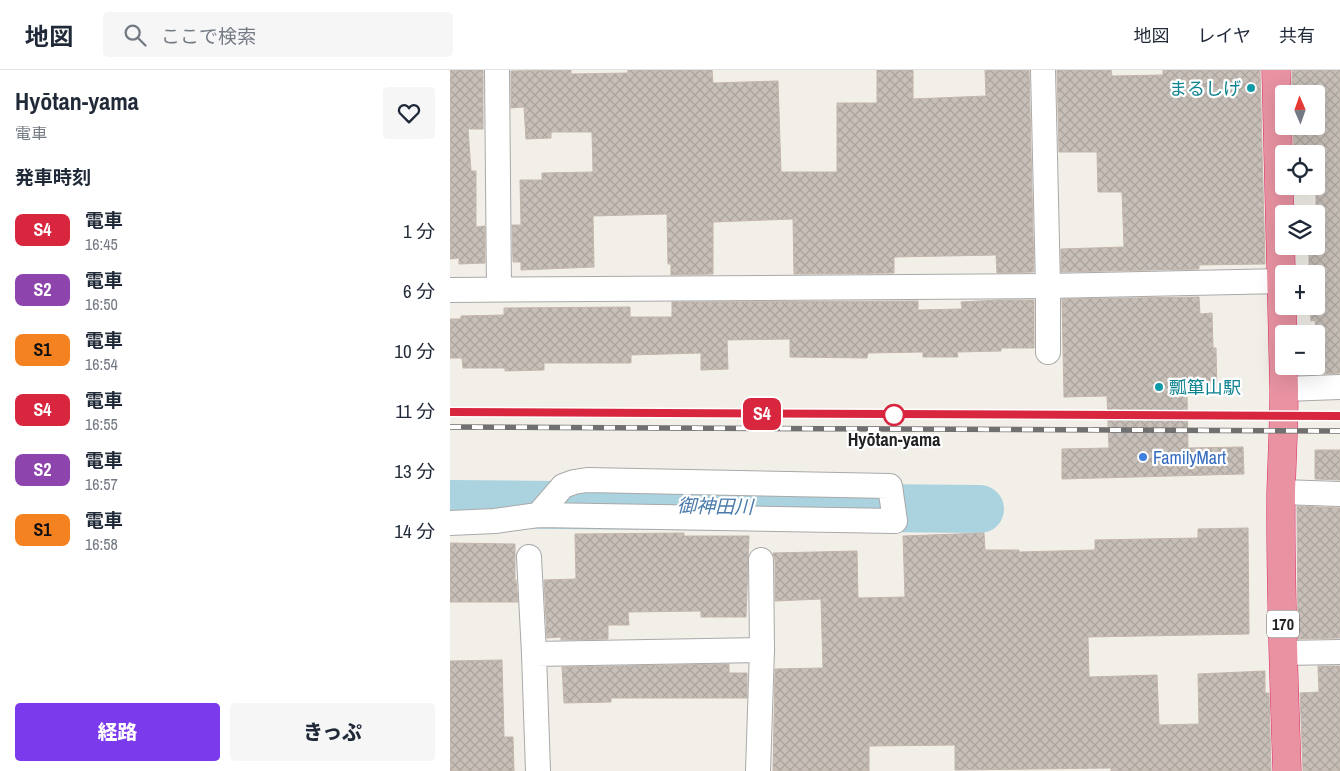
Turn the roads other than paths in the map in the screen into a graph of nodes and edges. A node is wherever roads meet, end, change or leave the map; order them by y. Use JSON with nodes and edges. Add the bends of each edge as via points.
{"nodes":[{"id":1,"x":497,"y":70,"type":"edge"},
{"id":2,"x":1043,"y":70,"type":"edge"},
{"id":3,"x":1276,"y":70,"type":"edge"},
{"id":4,"x":1282,"y":265,"type":"edge"},
{"id":5,"x":1275,"y":281,"type":"edge"},
{"id":6,"x":1048,"y":286,"type":"junction"},
{"id":7,"x":499,"y":289,"type":"junction"},
{"id":8,"x":450,"y":290,"type":"edge"},
{"id":9,"x":1283,"y":315,"type":"edge"},
{"id":10,"x":1048,"y":352,"type":"dead end"},
{"id":11,"x":1340,"y":387,"type":"edge"},
{"id":12,"x":1284,"y":389,"type":"junction"},
{"id":13,"x":1281,"y":492,"type":"junction"},
{"id":14,"x":1340,"y":494,"type":"edge"},
{"id":15,"x":541,"y":512,"type":"junction"},
{"id":16,"x":450,"y":523,"type":"edge"},
{"id":17,"x":529,"y":557,"type":"dead end"},
{"id":18,"x":761,"y":560,"type":"dead end"},
{"id":19,"x":762,"y":650,"type":"junction"},
{"id":20,"x":1340,"y":652,"type":"edge"},
{"id":21,"x":1283,"y":653,"type":"junction"},
{"id":22,"x":534,"y":654,"type":"junction"},
{"id":23,"x":538,"y":771,"type":"edge"},
{"id":24,"x":758,"y":771,"type":"edge"},
{"id":25,"x":1287,"y":771,"type":"edge"}],
"edges":[{"from":1,"to":7,"type":"street"},
{"from":2,"to":6,"type":"street"},
{"from":3,"to":4,"type":"highway","number":"170"},
{"from":5,"to":6,"type":"street"},
{"from":6,"to":7,"type":"street"},
{"from":6,"to":10,"type":"street"},
{"from":7,"to":8,"type":"street"},
{"from":9,"to":12,"type":"highway","number":"170"},
{"from":11,"to":12,"type":"street"},
{"from":12,"to":13,"type":"highway","number":"170"},
{"from":13,"to":14,"type":"street"},
{"from":13,"to":21,"type":"highway","number":"170"},
{"from":15,"to":15,"type":"street","via":[[563,486],[587,480],[890,486],[895,521]]},
{"from":15,"to":16,"type":"street","via":[[495,521]]},
{"from":17,"to":22,"type":"street"},
{"from":18,"to":19,"type":"street"},
{"from":19,"to":22,"type":"street"},
{"from":19,"to":24,"type":"street"},
{"from":20,"to":21,"type":"street"},
{"from":21,"to":25,"type":"highway","number":"170"},
{"from":22,"to":23,"type":"street"}]}
